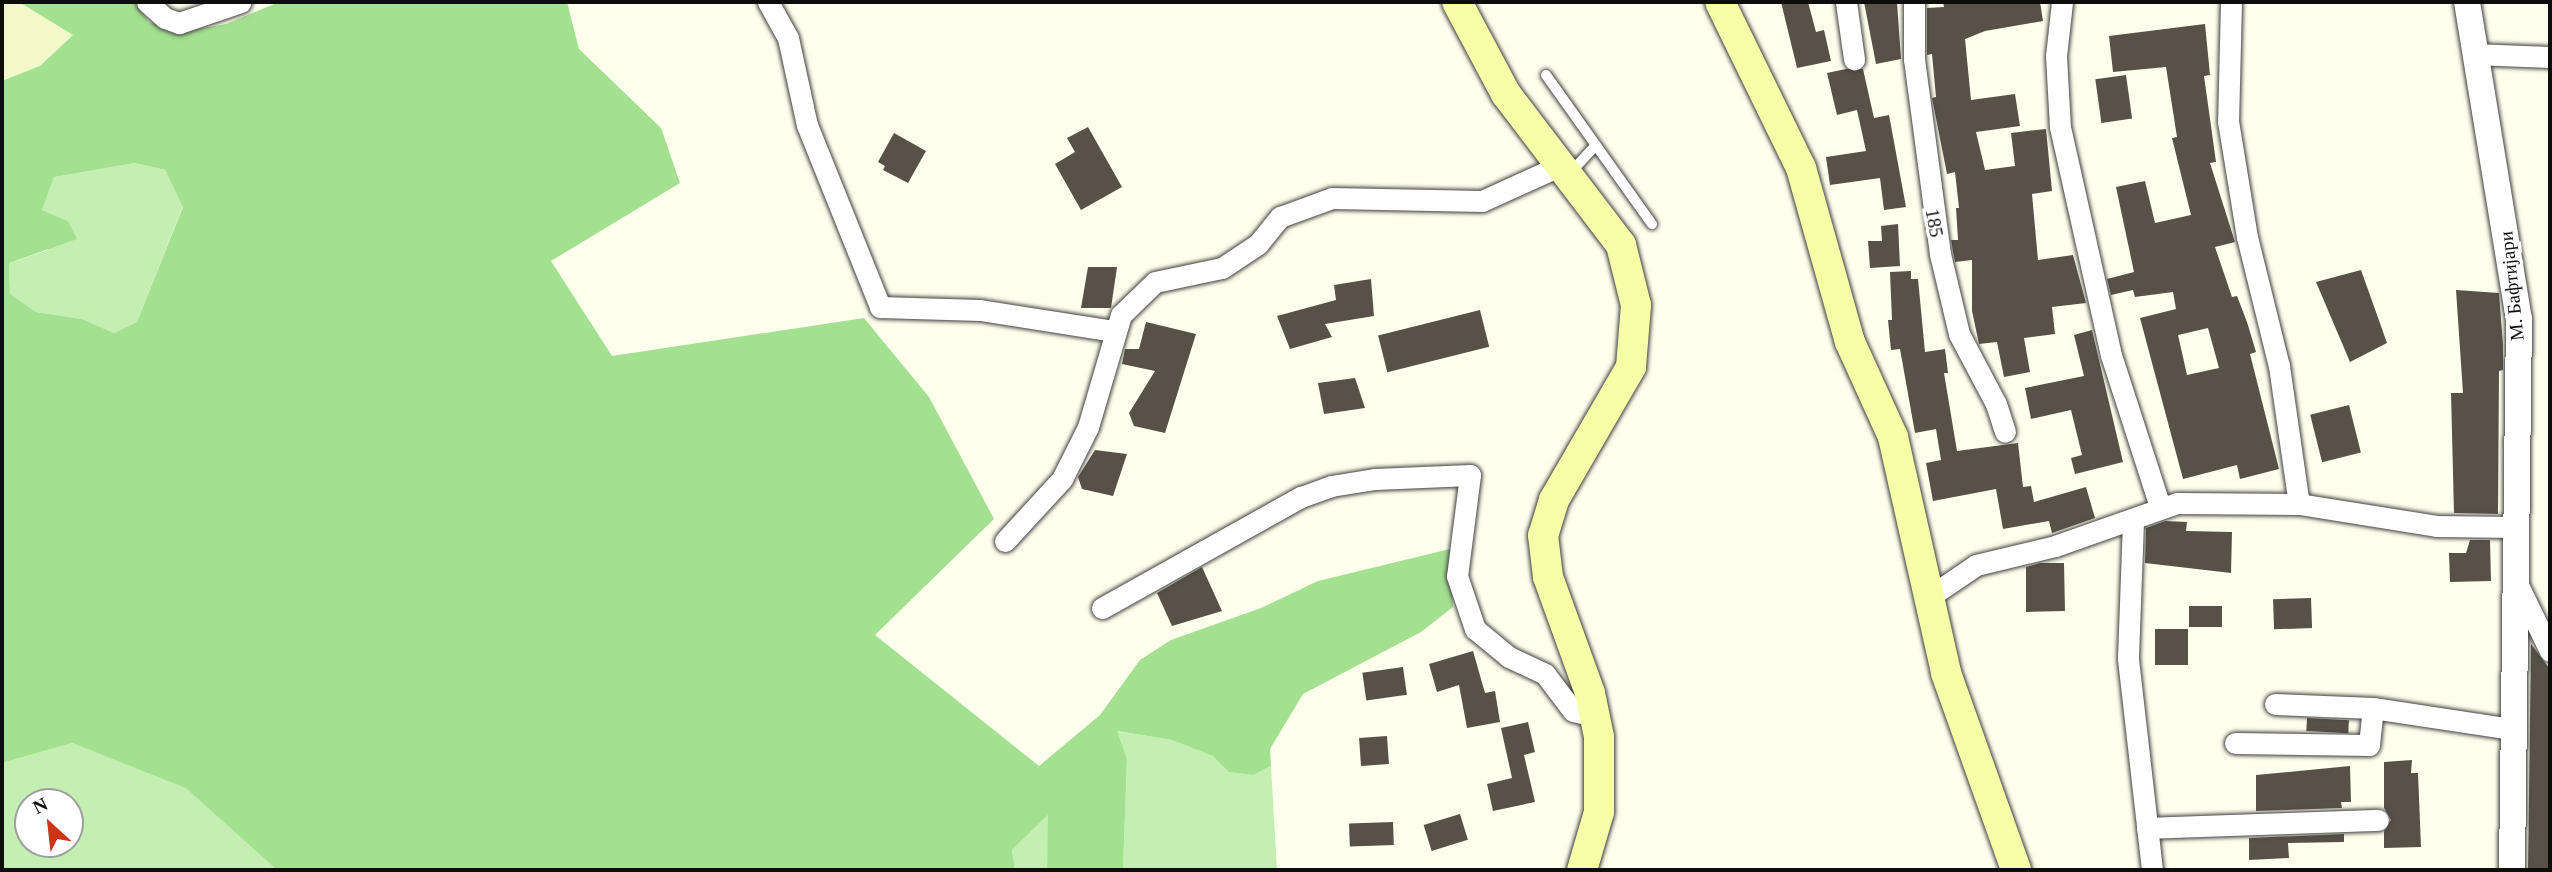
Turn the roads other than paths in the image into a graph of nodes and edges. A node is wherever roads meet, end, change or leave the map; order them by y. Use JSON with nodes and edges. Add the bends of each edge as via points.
{"nodes":[{"id":1,"x":147,"y":2,"type":"edge"},
{"id":2,"x":241,"y":2,"type":"edge"},
{"id":3,"x":768,"y":2,"type":"edge"},
{"id":4,"x":1457,"y":2,"type":"edge"},
{"id":5,"x":1720,"y":2,"type":"edge"},
{"id":6,"x":1846,"y":2,"type":"edge"},
{"id":7,"x":1914,"y":2,"type":"edge"},
{"id":8,"x":2062,"y":2,"type":"edge"},
{"id":9,"x":2231,"y":2,"type":"edge"},
{"id":10,"x":2467,"y":2,"type":"edge"},
{"id":11,"x":2473,"y":54,"type":"junction"},
{"id":12,"x":2550,"y":57,"type":"edge"},
{"id":13,"x":1854,"y":58,"type":"dead end"},
{"id":14,"x":1546,"y":75,"type":"dead end"},
{"id":15,"x":1595,"y":146,"type":"junction"},
{"id":16,"x":1564,"y":170,"type":"junction"},
{"id":17,"x":1652,"y":224,"type":"dead end"},
{"id":18,"x":1114,"y":331,"type":"junction"},
{"id":19,"x":2005,"y":432,"type":"dead end"},
{"id":20,"x":2299,"y":505,"type":"junction"},
{"id":21,"x":2160,"y":507,"type":"junction"},
{"id":22,"x":2133,"y":522,"type":"junction"},
{"id":23,"x":2515,"y":527,"type":"junction"},
{"id":24,"x":1005,"y":541,"type":"dead end"},
{"id":25,"x":2512,"y":574,"type":"junction"},
{"id":26,"x":1929,"y":597,"type":"junction"},
{"id":27,"x":1102,"y":608,"type":"dead end"},
{"id":28,"x":2550,"y":651,"type":"edge"},
{"id":29,"x":2275,"y":704,"type":"dead end"},
{"id":30,"x":2372,"y":708,"type":"junction"},
{"id":31,"x":1595,"y":716,"type":"junction"},
{"id":32,"x":2512,"y":729,"type":"junction"},
{"id":33,"x":2235,"y":743,"type":"dead end"},
{"id":34,"x":2378,"y":820,"type":"dead end"},
{"id":35,"x":2147,"y":828,"type":"junction"},
{"id":36,"x":1582,"y":870,"type":"edge"},
{"id":37,"x":2016,"y":870,"type":"edge"},
{"id":38,"x":2152,"y":870,"type":"edge"},
{"id":39,"x":2512,"y":870,"type":"edge"}],
"edges":[{"from":1,"to":2,"type":"street","via":[[164,18],[179,23]]},
{"from":3,"to":18,"type":"street","via":[[788,38],[807,125],[880,307],[980,310]]},
{"from":4,"to":16,"type":"main road","via":[[1506,94]]},
{"from":5,"to":26,"type":"main road","via":[[1801,168],[1850,342],[1893,437]]},
{"from":6,"to":13,"type":"street"},
{"from":7,"to":19,"type":"street","name":"185","via":[[1915,72],[1940,254],[1959,334],[1996,404]]},
{"from":8,"to":21,"type":"street","via":[[2056,56],[2060,127],[2111,355]]},
{"from":9,"to":20,"type":"street","via":[[2228,121],[2246,237],[2279,366]]},
{"from":10,"to":11,"type":"street","name":"М. Бафтијари"},
{"from":11,"to":12,"type":"street"},
{"from":11,"to":23,"type":"street","name":"М. Бафтијари","via":[[2519,319]]},
{"from":14,"to":15,"type":"lane"},
{"from":15,"to":16,"type":"lane"},
{"from":15,"to":17,"type":"lane"},
{"from":16,"to":18,"type":"street","via":[[1482,201],[1332,198],[1299,208],[1280,217],[1240,259],[1222,268],[1155,282],[1121,314]]},
{"from":16,"to":31,"type":"main road","via":[[1621,245],[1636,305],[1631,367],[1554,500],[1543,535],[1548,577]]},
{"from":18,"to":24,"type":"street","via":[[1088,426],[1062,479]]},
{"from":20,"to":21,"type":"street","via":[[2191,502]]},
{"from":20,"to":23,"type":"street","via":[[2436,526]]},
{"from":21,"to":22,"type":"street"},
{"from":22,"to":26,"type":"street","via":[[1976,565]]},
{"from":22,"to":35,"type":"street","via":[[2128,659]]},
{"from":23,"to":25,"type":"street","name":"М. Бафтијари"},
{"from":25,"to":28,"type":"street","name":"М. Бафтијари"},
{"from":25,"to":32,"type":"street","name":"М. Бафтијари"},
{"from":26,"to":37,"type":"main road","via":[[1950,684]]},
{"from":27,"to":31,"type":"street","via":[[1290,503],[1331,486],[1374,479],[1470,475],[1457,576],[1475,629],[1509,657],[1545,674],[1573,711]]},
{"from":29,"to":30,"type":"street"},
{"from":30,"to":32,"type":"street"},
{"from":30,"to":33,"type":"street","via":[[2370,745]]},
{"from":31,"to":36,"type":"main road","via":[[1601,793],[1594,837]]},
{"from":32,"to":39,"type":"street","name":"М. Бафтијари"},
{"from":34,"to":35,"type":"street"},
{"from":35,"to":38,"type":"street"}]}
